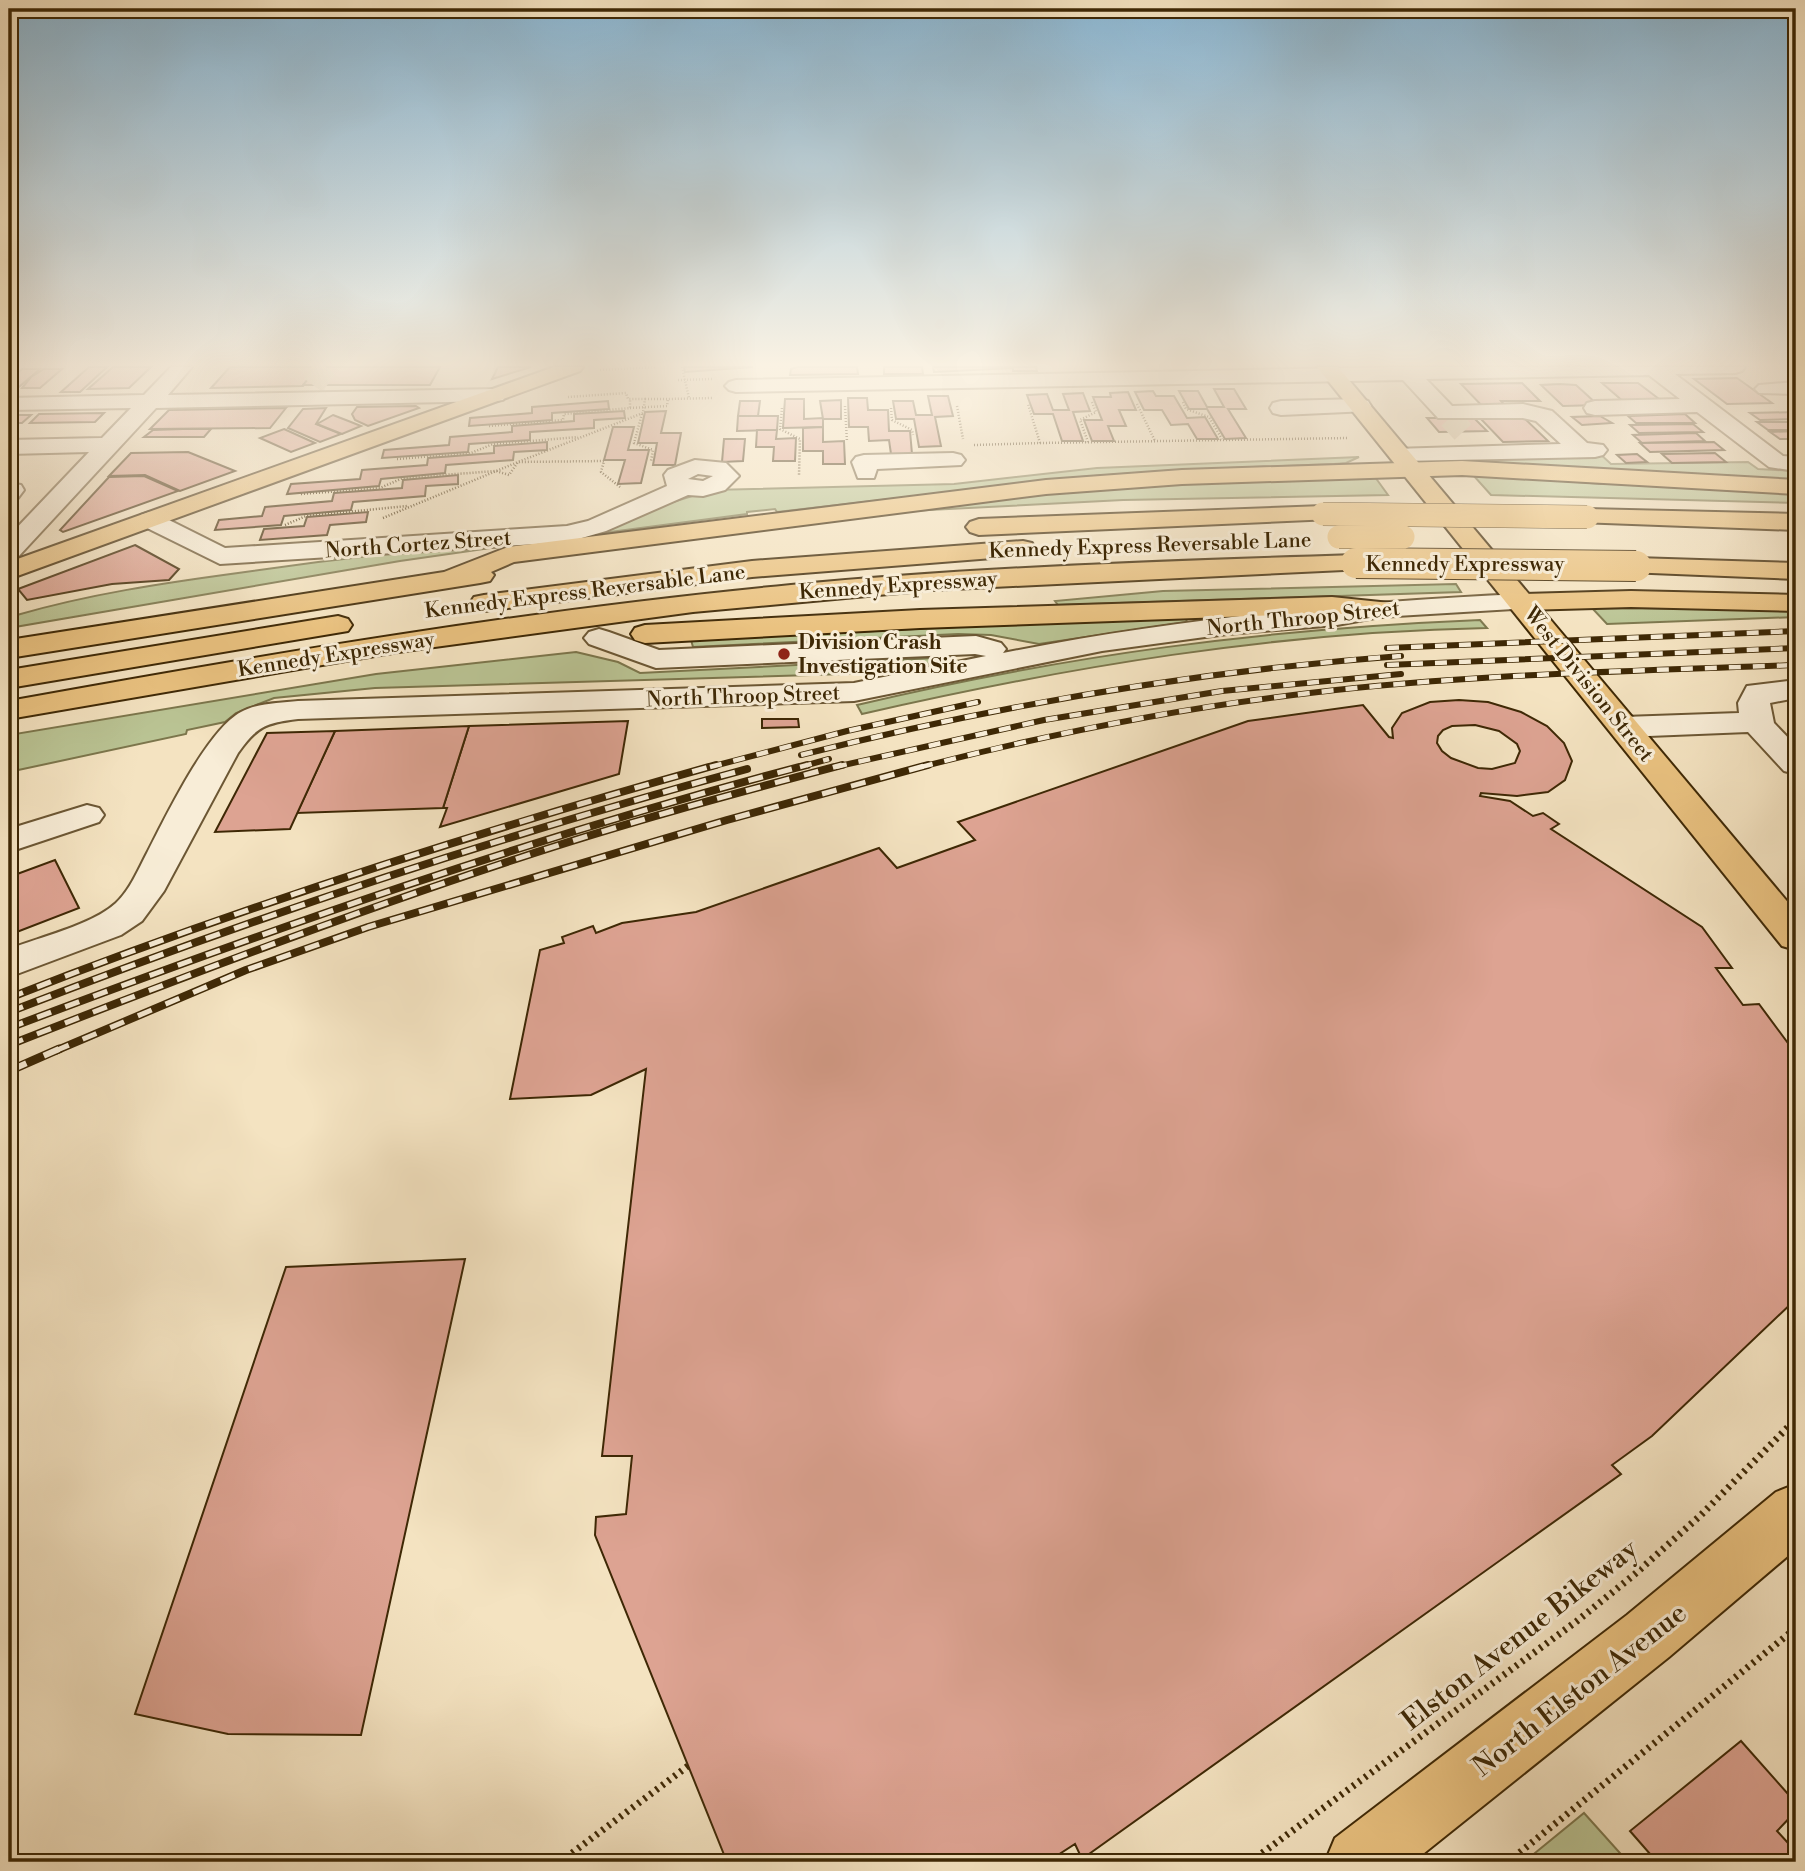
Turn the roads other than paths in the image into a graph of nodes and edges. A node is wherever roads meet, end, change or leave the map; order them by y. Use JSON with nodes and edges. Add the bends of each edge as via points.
{"nodes":[{"id":1,"x":45,"y":454,"type":"edge"},
{"id":2,"x":99,"y":454,"type":"edge"},
{"id":3,"x":331,"y":454,"type":"edge"},
{"id":4,"x":1397,"y":454,"type":"edge"},
{"id":5,"x":1400,"y":454,"type":"edge"},
{"id":6,"x":1401,"y":454,"type":"edge"},
{"id":7,"x":953,"y":460,"type":"dead end"},
{"id":8,"x":866,"y":473,"type":"dead end"},
{"id":9,"x":15,"y":478,"type":"edge"},
{"id":10,"x":685,"y":487,"type":"dead end"},
{"id":11,"x":1796,"y":487,"type":"edge"},
{"id":12,"x":46,"y":511,"type":"junction"},
{"id":13,"x":9,"y":512,"type":"edge"},
{"id":14,"x":150,"y":520,"type":"junction"},
{"id":15,"x":1796,"y":522,"type":"edge"},
{"id":16,"x":950,"y":529,"type":"dead end"},
{"id":17,"x":871,"y":534,"type":"dead end"},
{"id":18,"x":1796,"y":545,"type":"edge"},
{"id":19,"x":9,"y":551,"type":"edge"},
{"id":20,"x":1796,"y":571,"type":"edge"},
{"id":21,"x":9,"y":572,"type":"edge"},
{"id":22,"x":454,"y":578,"type":"junction"},
{"id":23,"x":1522,"y":602,"type":"junction"},
{"id":24,"x":1796,"y":603,"type":"edge"},
{"id":25,"x":459,"y":607,"type":"dead end"},
{"id":26,"x":1380,"y":609,"type":"junction"},
{"id":27,"x":364,"y":621,"type":"dead end"},
{"id":28,"x":599,"y":638,"type":"junction"},
{"id":29,"x":9,"y":649,"type":"edge"},
{"id":30,"x":1029,"y":656,"type":"junction"},
{"id":31,"x":9,"y":679,"type":"edge"},
{"id":32,"x":1796,"y":688,"type":"edge"},
{"id":33,"x":70,"y":699,"type":"junction"},
{"id":34,"x":9,"y":710,"type":"edge"},
{"id":35,"x":1756,"y":722,"type":"junction"},
{"id":36,"x":1624,"y":727,"type":"junction"},
{"id":37,"x":1796,"y":764,"type":"edge"},
{"id":38,"x":87,"y":815,"type":"dead end"},
{"id":39,"x":9,"y":841,"type":"edge"},
{"id":40,"x":1796,"y":937,"type":"edge"},
{"id":41,"x":9,"y":964,"type":"edge"},
{"id":42,"x":1796,"y":1512,"type":"edge"},
{"id":43,"x":1359,"y":1862,"type":"edge"}],
"edges":[{"from":1,"to":9,"type":"street"},
{"from":2,"to":12,"type":"street"},
{"from":3,"to":14,"type":"main road"},
{"from":4,"to":22,"type":"main road","via":[[1046,487],[508,555]]},
{"from":5,"to":23,"type":"main road","name":"West Division Street"},
{"from":6,"to":11,"type":"main road","via":[[1462,468]]},
{"from":7,"to":8,"type":"street","via":[[864,462]]},
{"from":10,"to":14,"type":"street","name":"North Cortez Street","via":[[576,533],[251,556],[220,556]]},
{"from":12,"to":13,"type":"street"},
{"from":12,"to":19,"type":"street"},
{"from":14,"to":21,"type":"main road"},
{"from":15,"to":16,"type":"main road","name":"Kennedy Expressway","bridge":true,"via":[[1323,514]]},
{"from":17,"to":22,"type":"main road"},
{"from":18,"to":25,"type":"main road","name":"Kennedy Express Reversable Lane","bridge":true,"via":[[1339,537],[1096,545],[916,555],[642,582]]},
{"from":20,"to":33,"type":"main road","name":"Kennedy Expressway","bridge":true,"via":[[1356,563],[1093,571],[790,593],[490,629]]},
{"from":22,"to":29,"type":"main road"},
{"from":23,"to":24,"type":"main road"},
{"from":23,"to":26,"type":"street","name":"North Throop Street"},
{"from":23,"to":36,"type":"main road","name":"West Division Street"},
{"from":26,"to":28,"type":"main road","via":[[1332,605],[961,618]]},
{"from":26,"to":30,"type":"street","name":"North Throop Street","via":[[1190,630]]},
{"from":27,"to":31,"type":"main road"},
{"from":28,"to":30,"type":"street","via":[[656,659],[976,645]]},
{"from":28,"to":33,"type":"main road","via":[[428,656],[206,694]]},
{"from":30,"to":41,"type":"street","name":"North Throop Street","via":[[854,692],[298,710],[251,719],[226,745],[129,912],[107,926]]},
{"from":32,"to":35,"type":"street","via":[[1758,692],[1754,699]]},
{"from":33,"to":34,"type":"main road","name":"Kennedy Expressway"},
{"from":35,"to":36,"type":"street"},
{"from":35,"to":37,"type":"street"},
{"from":36,"to":40,"type":"main road","name":"West Division Street"},
{"from":38,"to":39,"type":"street"},
{"from":42,"to":43,"type":"main road","name":"North Elston Avenue","via":[[1648,1636]]}]}
